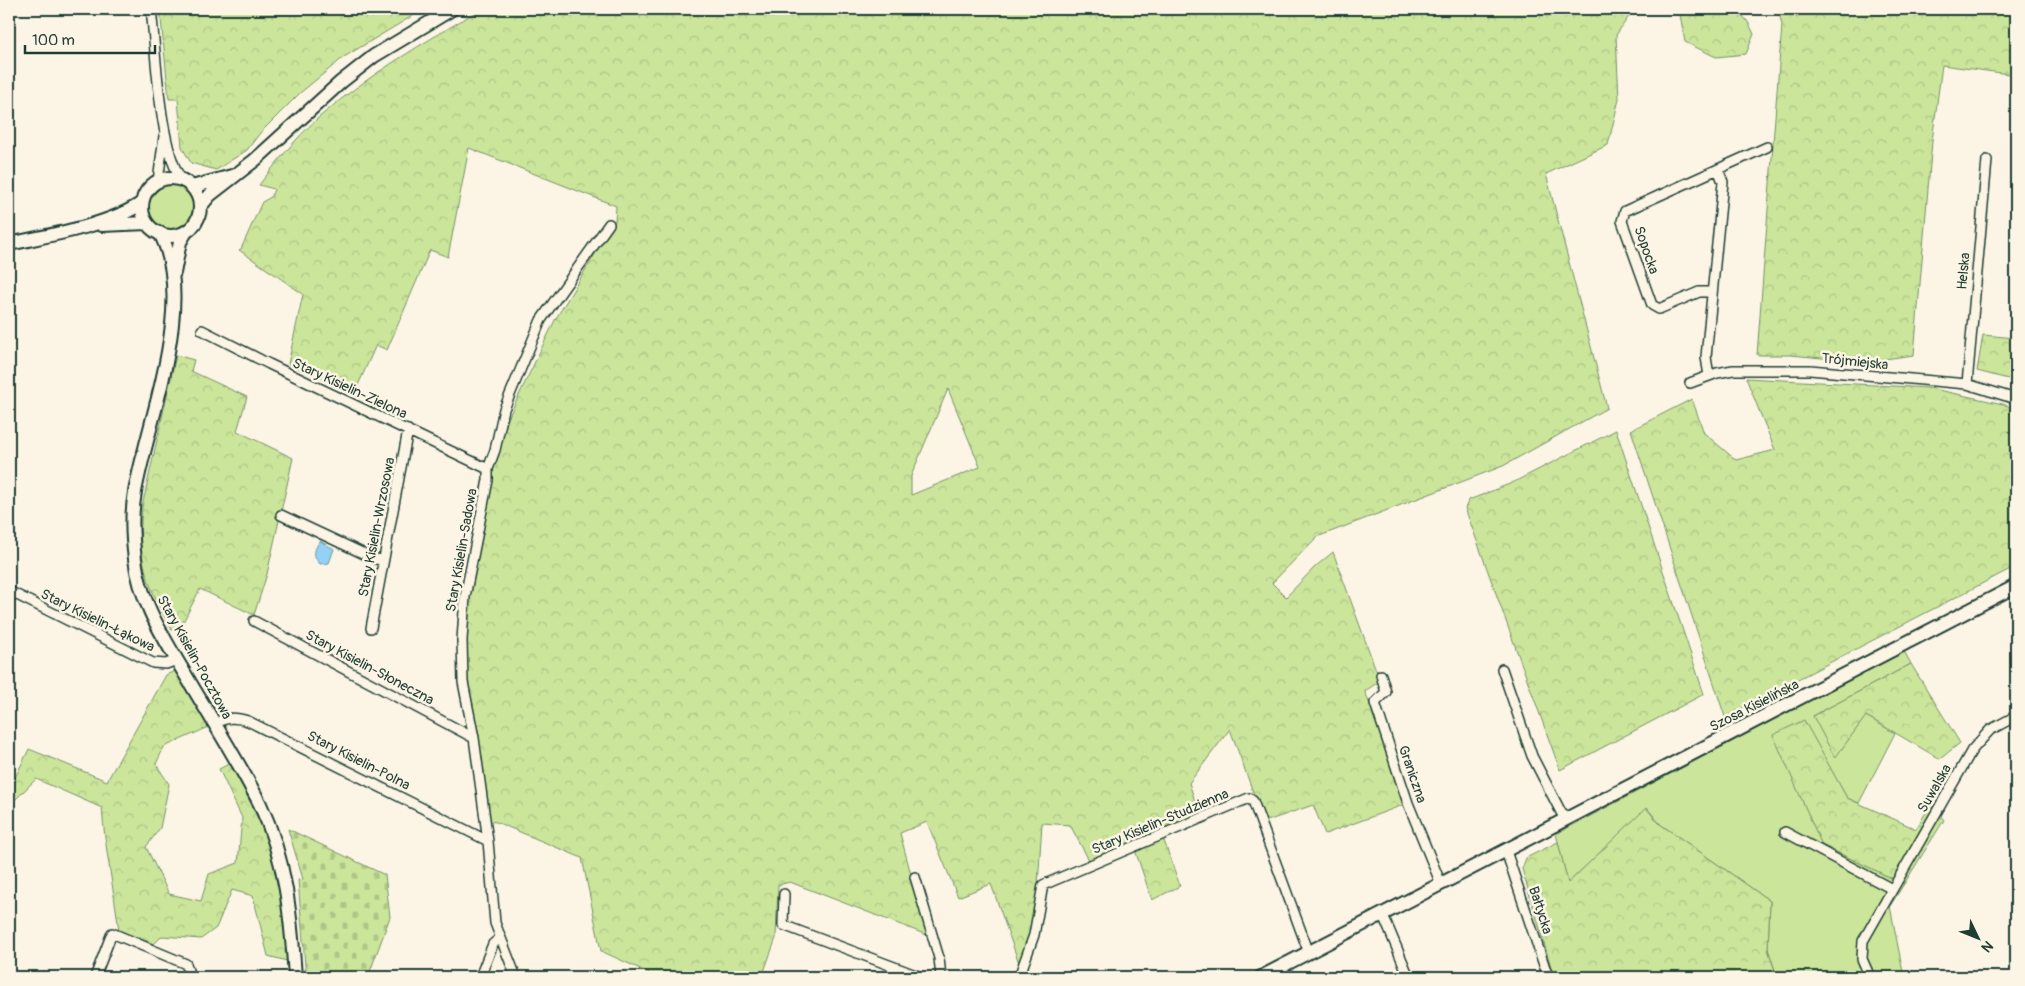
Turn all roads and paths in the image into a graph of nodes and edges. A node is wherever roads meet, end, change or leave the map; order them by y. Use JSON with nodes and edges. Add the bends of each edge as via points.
{"nodes":[{"id":1,"x":151,"y":9,"type":"edge"},
{"id":2,"x":452,"y":9,"type":"edge"},
{"id":3,"x":164,"y":131,"type":"junction"},
{"id":4,"x":1767,"y":147,"type":"dead end"},
{"id":5,"x":1987,"y":160,"type":"dead end"},
{"id":6,"x":1718,"y":169,"type":"junction"},
{"id":7,"x":234,"y":176,"type":"junction"},
{"id":8,"x":158,"y":181,"type":"junction"},
{"id":9,"x":187,"y":183,"type":"junction"},
{"id":10,"x":142,"y":203,"type":"junction"},
{"id":11,"x":200,"y":207,"type":"junction"},
{"id":12,"x":147,"y":224,"type":"junction"},
{"id":13,"x":609,"y":224,"type":"dead end"},
{"id":14,"x":87,"y":226,"type":"junction"},
{"id":15,"x":186,"y":232,"type":"junction"},
{"id":16,"x":160,"y":233,"type":"junction"},
{"id":17,"x":9,"y":244,"type":"edge"},
{"id":18,"x":173,"y":281,"type":"junction"},
{"id":19,"x":1712,"y":292,"type":"junction"},
{"id":20,"x":202,"y":330,"type":"dead end"},
{"id":21,"x":1709,"y":376,"type":"junction"},
{"id":22,"x":1690,"y":383,"type":"dead end"},
{"id":23,"x":1967,"y":384,"type":"junction"},
{"id":24,"x":2016,"y":398,"type":"edge"},
{"id":25,"x":408,"y":430,"type":"junction"},
{"id":26,"x":488,"y":468,"type":"junction"},
{"id":27,"x":281,"y":515,"type":"dead end"},
{"id":28,"x":383,"y":560,"type":"junction"},
{"id":29,"x":2016,"y":586,"type":"edge"},
{"id":30,"x":9,"y":591,"type":"edge"},
{"id":31,"x":254,"y":621,"type":"dead end"},
{"id":32,"x":370,"y":628,"type":"dead end"},
{"id":33,"x":177,"y":660,"type":"junction"},
{"id":34,"x":1502,"y":668,"type":"dead end"},
{"id":35,"x":1381,"y":675,"type":"dead end"},
{"id":36,"x":2016,"y":716,"type":"edge"},
{"id":37,"x":214,"y":724,"type":"junction"},
{"id":38,"x":474,"y":738,"type":"junction"},
{"id":39,"x":1565,"y":820,"type":"junction"},
{"id":40,"x":1785,"y":832,"type":"dead end"},
{"id":41,"x":488,"y":841,"type":"junction"},
{"id":42,"x":1506,"y":851,"type":"junction"},
{"id":43,"x":915,"y":877,"type":"dead end"},
{"id":44,"x":1440,"y":884,"type":"junction"},
{"id":45,"x":1892,"y":889,"type":"junction"},
{"id":46,"x":784,"y":894,"type":"dead end"},
{"id":47,"x":1383,"y":914,"type":"junction"},
{"id":48,"x":500,"y":938,"type":"junction"},
{"id":49,"x":1308,"y":953,"type":"junction"},
{"id":50,"x":95,"y":977,"type":"edge"},
{"id":51,"x":188,"y":977,"type":"edge"},
{"id":52,"x":295,"y":977,"type":"edge"},
{"id":53,"x":480,"y":977,"type":"edge"},
{"id":54,"x":516,"y":977,"type":"edge"},
{"id":55,"x":921,"y":977,"type":"edge"},
{"id":56,"x":941,"y":977,"type":"edge"},
{"id":57,"x":1019,"y":977,"type":"edge"},
{"id":58,"x":1261,"y":977,"type":"edge"},
{"id":59,"x":1409,"y":977,"type":"edge"},
{"id":60,"x":1548,"y":977,"type":"edge"},
{"id":61,"x":1870,"y":977,"type":"edge"}],
"edges":[{"from":1,"to":3,"type":"street"},
{"from":2,"to":7,"type":"street","via":[[374,56]]},
{"from":3,"to":8,"type":"street"},
{"from":3,"to":9,"type":"street","via":[[174,167]]},
{"from":4,"to":6,"type":"street","name":"Sopocka"},
{"from":5,"to":23,"type":"street","name":"Helska"},
{"from":6,"to":19,"type":"street","via":[[1722,182]]},
{"from":6,"to":19,"type":"street","name":"Sopocka","via":[[1625,211],[1622,221],[1652,305],[1659,310],[1699,292]]},
{"from":7,"to":9,"type":"street"},
{"from":7,"to":11,"type":"street"},
{"from":8,"to":9,"type":"street","via":[[168,178]]},
{"from":8,"to":10,"type":"street","via":[[148,189]]},
{"from":9,"to":11,"type":"street","via":[[198,195]]},
{"from":10,"to":12,"type":"street"},
{"from":10,"to":14,"type":"street"},
{"from":11,"to":15,"type":"street","via":[[196,222]]},
{"from":12,"to":14,"type":"street"},
{"from":12,"to":16,"type":"street"},
{"from":13,"to":26,"type":"street","name":"Stary Kisielin-Sadowa","via":[[541,320],[504,409]]},
{"from":14,"to":17,"type":"street"},
{"from":15,"to":16,"type":"street","via":[[168,236]]},
{"from":15,"to":18,"type":"street","name":"Stary Kisielin-Pocztowa","via":[[180,242]]},
{"from":16,"to":18,"type":"street","name":"Stary Kisielin-Pocztowa"},
{"from":18,"to":33,"type":"street","name":"Stary Kisielin-Pocztowa","via":[[170,336],[135,492],[132,528],[140,586],[148,608]]},
{"from":19,"to":21,"type":"street","via":[[1706,357]]},
{"from":20,"to":25,"type":"street","name":"Stary Kisielin-Zielona"},
{"from":21,"to":22,"type":"street","name":"Trójmiejska"},
{"from":21,"to":23,"type":"street","name":"Trójmiejska","via":[[1733,370],[1810,370]]},
{"from":23,"to":24,"type":"street","name":"Trójmiejska"},
{"from":25,"to":26,"type":"street","name":"Stary Kisielin-Zielona"},
{"from":25,"to":28,"type":"street","name":"Stary Kisielin-Wrzosowa"},
{"from":26,"to":38,"type":"street","name":"Stary Kisielin-Sadowa","via":[[463,623],[464,682]]},
{"from":27,"to":28,"type":"street"},
{"from":28,"to":32,"type":"street","name":"Stary Kisielin-Wrzosowa"},
{"from":29,"to":39,"type":"street","name":"Szosa Kisielińska"},
{"from":30,"to":33,"type":"street","name":"Stary Kisielin-Łąkowa","via":[[153,663],[166,664]]},
{"from":31,"to":38,"type":"street","name":"Stary Kisielin-Słoneczna"},
{"from":33,"to":37,"type":"street","name":"Stary Kisielin-Pocztowa"},
{"from":34,"to":39,"type":"street","via":[[1532,756]]},
{"from":35,"to":44,"type":"street","name":"Graniczna","via":[[1386,692],[1375,703],[1411,811]]},
{"from":36,"to":45,"type":"street","name":"Suwalska","via":[[1990,730],[1972,750]]},
{"from":37,"to":41,"type":"street","name":"Stary Kisielin-Polna","via":[[230,718],[248,720]]},
{"from":37,"to":52,"type":"street","name":"Stary Kisielin-Pocztowa","via":[[259,803],[274,839],[288,898]]},
{"from":38,"to":41,"type":"street","name":"Stary Kisielin-Sadowa"},
{"from":39,"to":42,"type":"street","name":"Szosa Kisielińska"},
{"from":40,"to":45,"type":"street"},
{"from":41,"to":48,"type":"street","name":"Stary Kisielin-Sadowa","via":[[495,923]]},
{"from":42,"to":44,"type":"street","name":"Szosa Kisielińska"},
{"from":42,"to":60,"type":"street","name":"Bałtycka"},
{"from":43,"to":56,"type":"street","via":[[939,958]]},
{"from":44,"to":47,"type":"street","name":"Szosa Kisielińska"},
{"from":45,"to":61,"type":"street","name":"Suwalska","via":[[1863,941],[1862,959]]},
{"from":46,"to":55,"type":"street","via":[[783,925]]},
{"from":47,"to":49,"type":"street","name":"Szosa Kisielińska"},
{"from":47,"to":59,"type":"street"},
{"from":48,"to":53,"type":"street","via":[[493,944]]},
{"from":48,"to":54,"type":"street","name":"Stary Kisielin-Sadowa"},
{"from":49,"to":57,"type":"street","name":"Stary Kisielin-Studzienna","via":[[1254,801],[1249,798],[1043,885],[1034,935]]},
{"from":49,"to":58,"type":"street","name":"Szosa Kisielińska"},
{"from":50,"to":51,"type":"street","via":[[112,934],[186,964]]}]}
